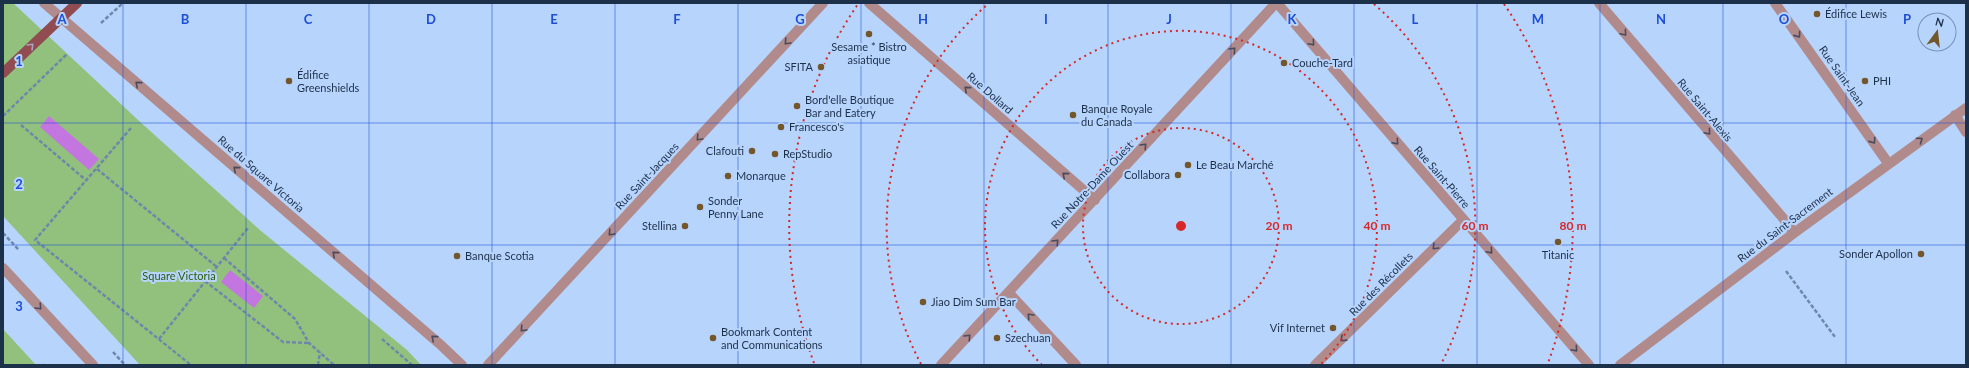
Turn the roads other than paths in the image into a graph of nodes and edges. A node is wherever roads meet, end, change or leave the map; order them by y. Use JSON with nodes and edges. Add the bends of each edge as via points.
{"nodes":[{"id":1,"x":44,"y":3,"type":"edge"},
{"id":2,"x":77,"y":3,"type":"edge"},
{"id":3,"x":823,"y":3,"type":"edge"},
{"id":4,"x":869,"y":3,"type":"edge"},
{"id":5,"x":1277,"y":3,"type":"edge"},
{"id":6,"x":1599,"y":3,"type":"edge"},
{"id":7,"x":1776,"y":3,"type":"edge"},
{"id":8,"x":61,"y":18,"type":"junction"},
{"id":9,"x":3,"y":73,"type":"edge"},
{"id":10,"x":1966,"y":108,"type":"edge"},
{"id":11,"x":1955,"y":115,"type":"junction"},
{"id":12,"x":1966,"y":132,"type":"edge"},
{"id":13,"x":1888,"y":163,"type":"junction"},
{"id":14,"x":1095,"y":200,"type":"junction"},
{"id":15,"x":1463,"y":220,"type":"junction"},
{"id":16,"x":1794,"y":233,"type":"junction"},
{"id":17,"x":3,"y":268,"type":"edge"},
{"id":18,"x":1009,"y":293,"type":"junction"},
{"id":19,"x":93,"y":365,"type":"edge"},
{"id":20,"x":462,"y":365,"type":"edge"},
{"id":21,"x":488,"y":365,"type":"edge"},
{"id":22,"x":941,"y":365,"type":"edge"},
{"id":23,"x":1076,"y":365,"type":"edge"},
{"id":24,"x":1315,"y":365,"type":"edge"},
{"id":25,"x":1589,"y":365,"type":"edge"},
{"id":26,"x":1620,"y":365,"type":"edge"}],
"edges":[{"from":1,"to":8,"type":"street","name":"Rue du Square Victoria"},
{"from":2,"to":8,"type":"main road"},
{"from":3,"to":21,"type":"street","name":"Rue Saint-Jacques","one_way":true},
{"from":14,"to":4,"type":"street","name":"Rue Dollard","one_way":true},
{"from":14,"to":5,"type":"street","name":"Rue Notre-Dame Ouest","one_way":true},
{"from":5,"to":15,"type":"street","name":"Rue Saint-Pierre","one_way":true},
{"from":6,"to":16,"type":"street","name":"Rue Saint-Alexis","one_way":true},
{"from":7,"to":13,"type":"street","name":"Rue Saint-Jean","one_way":true},
{"from":9,"to":8,"type":"main road","one_way":true},
{"from":20,"to":8,"type":"street","name":"Rue du Square Victoria","one_way":true},
{"from":10,"to":11,"type":"street","name":"Rue du Saint-Sacrement"},
{"from":11,"to":12,"type":"street"},
{"from":13,"to":11,"type":"street","name":"Rue du Saint-Sacrement","one_way":true},
{"from":13,"to":16,"type":"street","name":"Rue du Saint-Sacrement"},
{"from":18,"to":14,"type":"street","name":"Rue Notre-Dame Ouest","one_way":true},
{"from":15,"to":24,"type":"street","name":"Rue des Récollets","one_way":true},
{"from":15,"to":25,"type":"street","name":"Rue Saint-Pierre","one_way":true},
{"from":16,"to":26,"type":"street","name":"Rue du Saint-Sacrement"},
{"from":17,"to":19,"type":"street","one_way":true},
{"from":22,"to":18,"type":"street","name":"Rue Notre-Dame Ouest","one_way":true},
{"from":23,"to":18,"type":"street","one_way":true}]}
